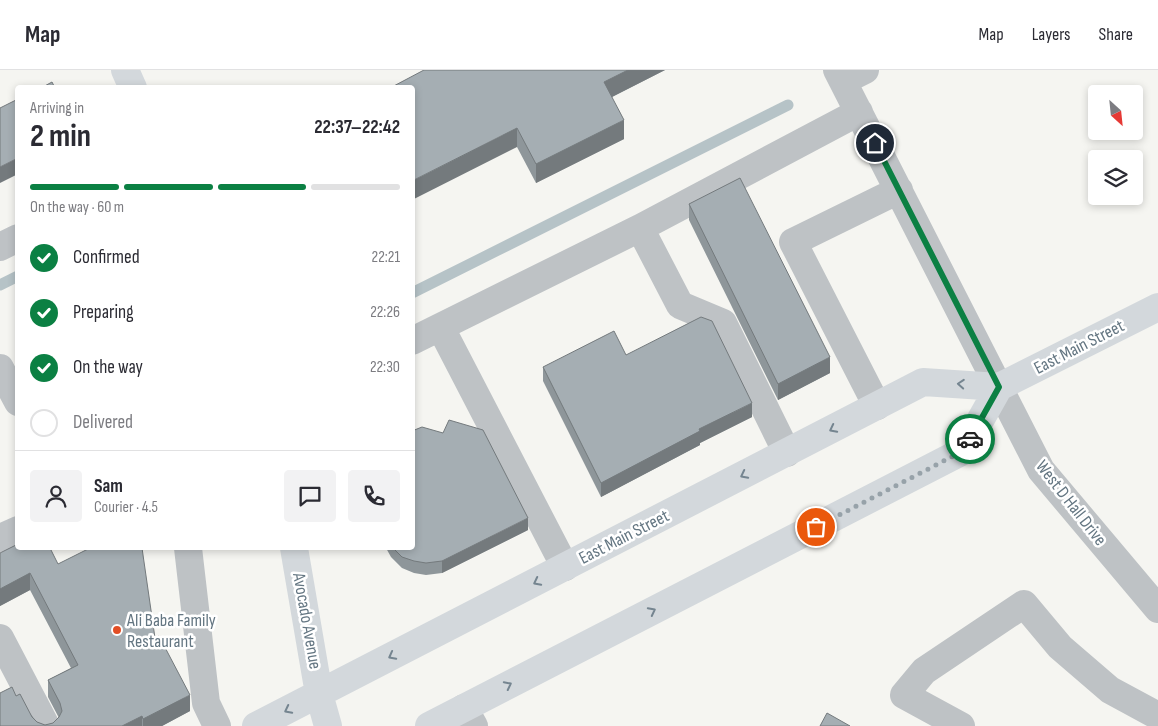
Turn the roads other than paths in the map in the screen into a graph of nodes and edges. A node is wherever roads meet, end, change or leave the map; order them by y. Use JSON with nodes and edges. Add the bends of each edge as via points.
{"nodes":[{"id":1,"x":124,"y":70,"type":"edge"},
{"id":2,"x":849,"y":74,"type":"edge"},
{"id":3,"x":132,"y":85,"type":"edge"},
{"id":4,"x":859,"y":112,"type":"junction"},
{"id":5,"x":898,"y":190,"type":"junction"},
{"id":6,"x":640,"y":228,"type":"junction"},
{"id":7,"x":15,"y":240,"type":"edge"},
{"id":8,"x":0,"y":247,"type":"edge"},
{"id":9,"x":1158,"y":307,"type":"edge"},
{"id":10,"x":441,"y":328,"type":"junction"},
{"id":11,"x":415,"y":340,"type":"edge"},
{"id":12,"x":0,"y":368,"type":"edge"},
{"id":13,"x":999,"y":387,"type":"junction"},
{"id":14,"x":15,"y":396,"type":"edge"},
{"id":15,"x":876,"y":406,"type":"junction"},
{"id":16,"x":787,"y":453,"type":"junction"},
{"id":17,"x":15,"y":531,"type":"edge"},
{"id":18,"x":0,"y":538,"type":"edge"},
{"id":19,"x":188,"y":550,"type":"edge"},
{"id":20,"x":294,"y":550,"type":"edge"},
{"id":21,"x":565,"y":567,"type":"junction"},
{"id":22,"x":1158,"y":609,"type":"edge"},
{"id":23,"x":0,"y":638,"type":"edge"},
{"id":24,"x":319,"y":694,"type":"junction"},
{"id":25,"x":1158,"y":716,"type":"edge"},
{"id":26,"x":469,"y":717,"type":"edge"},
{"id":27,"x":46,"y":726,"type":"edge"},
{"id":28,"x":217,"y":726,"type":"edge"},
{"id":29,"x":256,"y":726,"type":"edge"},
{"id":30,"x":328,"y":726,"type":"edge"},
{"id":31,"x":429,"y":726,"type":"edge"},
{"id":32,"x":961,"y":726,"type":"edge"}],
"edges":[{"from":1,"to":3,"type":"main road"},
{"from":2,"to":4,"type":"street","name":"West D Hall Drive"},
{"from":4,"to":5,"type":"street","name":"West D Hall Drive"},
{"from":4,"to":6,"type":"street"},
{"from":5,"to":13,"type":"street","name":"West D Hall Drive"},
{"from":5,"to":15,"type":"street","via":[[793,242]]},
{"from":6,"to":10,"type":"street"},
{"from":6,"to":16,"type":"street","via":[[680,305],[723,323]]},
{"from":7,"to":8,"type":"street"},
{"from":9,"to":13,"type":"main road","name":"East Main Street"},
{"from":10,"to":11,"type":"street"},
{"from":10,"to":21,"type":"street"},
{"from":12,"to":14,"type":"street"},
{"from":13,"to":15,"type":"main road","name":"East Main Street","one_way":true,"via":[[923,382]]},
{"from":13,"to":22,"type":"street","name":"West D Hall Drive","via":[[1041,470]]},
{"from":26,"to":13,"type":"main road","one_way":true,"via":[[963,451]]},
{"from":15,"to":16,"type":"main road","name":"East Main Street","one_way":true},
{"from":16,"to":21,"type":"main road","name":"East Main Street","one_way":true},
{"from":17,"to":18,"type":"street"},
{"from":19,"to":28,"type":"street","via":[[206,703]]},
{"from":20,"to":24,"type":"main road","name":"Avocado Avenue"},
{"from":21,"to":24,"type":"main road","name":"East Main Street","one_way":true},
{"from":23,"to":27,"type":"street"},
{"from":24,"to":29,"type":"main road","name":"East Main Street","one_way":true},
{"from":24,"to":30,"type":"main road","name":"Avocado Avenue"},
{"from":25,"to":32,"type":"street","via":[[1110,690],[1060,646],[1024,604],[924,671],[904,695]]},
{"from":26,"to":31,"type":"main road"}]}
